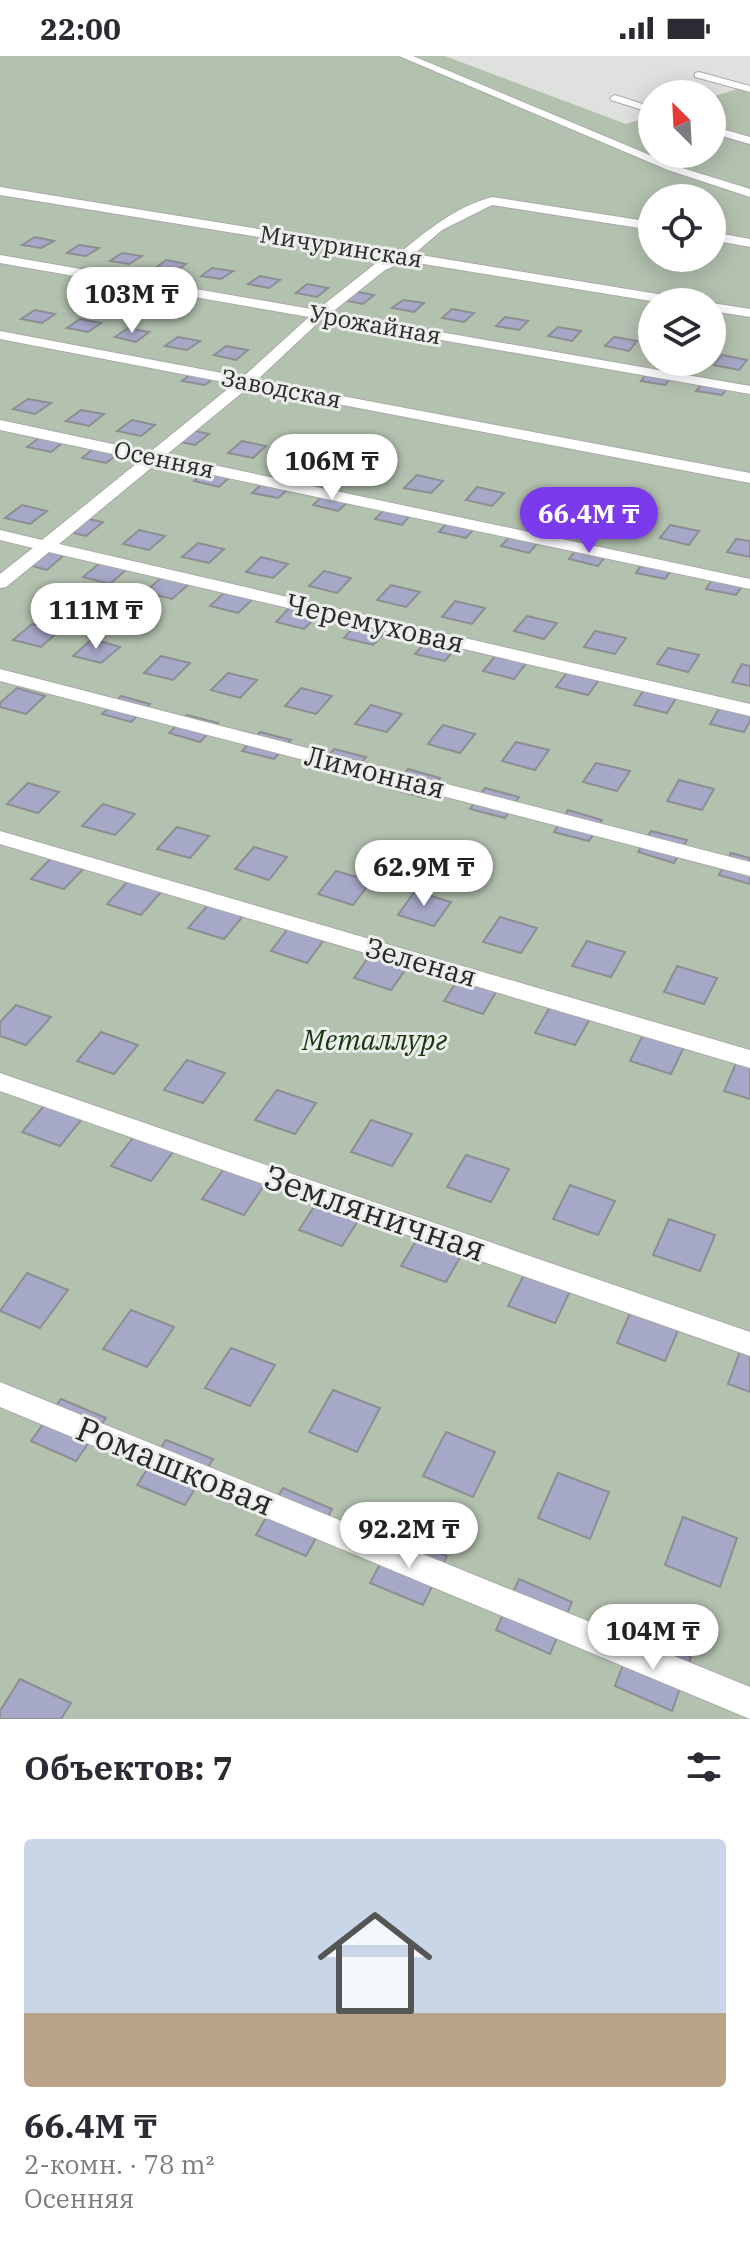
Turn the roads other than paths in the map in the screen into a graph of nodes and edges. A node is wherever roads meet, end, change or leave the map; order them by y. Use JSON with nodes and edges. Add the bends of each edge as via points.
{"nodes":[{"id":1,"x":404,"y":56,"type":"edge"},
{"id":2,"x":699,"y":75,"type":"dead end"},
{"id":3,"x":750,"y":89,"type":"edge"},
{"id":4,"x":615,"y":98,"type":"dead end"},
{"id":5,"x":638,"y":105,"type":"edge"},
{"id":6,"x":726,"y":133,"type":"edge"},
{"id":7,"x":750,"y":141,"type":"edge"},
{"id":8,"x":0,"y":191,"type":"edge"},
{"id":9,"x":750,"y":193,"type":"edge"},
{"id":10,"x":638,"y":224,"type":"edge"},
{"id":11,"x":726,"y":239,"type":"edge"},
{"id":12,"x":750,"y":243,"type":"edge"},
{"id":13,"x":403,"y":257,"type":"junction"},
{"id":14,"x":0,"y":259,"type":"edge"},
{"id":15,"x":638,"y":295,"type":"edge"},
{"id":16,"x":726,"y":309,"type":"edge"},
{"id":17,"x":750,"y":313,"type":"edge"},
{"id":18,"x":318,"y":316,"type":"junction"},
{"id":19,"x":0,"y":335,"type":"edge"},
{"id":20,"x":246,"y":382,"type":"junction"},
{"id":21,"x":750,"y":390,"type":"edge"},
{"id":22,"x":0,"y":425,"type":"edge"},
{"id":23,"x":154,"y":458,"type":"junction"},
{"id":24,"x":750,"y":478,"type":"edge"},
{"id":25,"x":0,"y":535,"type":"edge"},
{"id":26,"x":45,"y":546,"type":"junction"},
{"id":27,"x":0,"y":583,"type":"edge"},
{"id":28,"x":750,"y":584,"type":"edge"},
{"id":29,"x":0,"y":675,"type":"edge"},
{"id":30,"x":750,"y":710,"type":"edge"},
{"id":31,"x":0,"y":837,"type":"edge"},
{"id":32,"x":750,"y":869,"type":"edge"},
{"id":33,"x":750,"y":1059,"type":"edge"},
{"id":34,"x":0,"y":1082,"type":"edge"},
{"id":35,"x":750,"y":1344,"type":"edge"},
{"id":36,"x":0,"y":1394,"type":"edge"},
{"id":37,"x":750,"y":1703,"type":"edge"}],
"edges":[{"from":1,"to":9,"type":"street","via":[[672,168]]},
{"from":2,"to":3,"type":"street"},
{"from":4,"to":5,"type":"street"},
{"from":6,"to":7,"type":"street"},
{"from":8,"to":13,"type":"street","name":"Мичуринская"},
{"from":10,"to":13,"type":"street","via":[[492,201],[438,227]]},
{"from":11,"to":12,"type":"street"},
{"from":13,"to":15,"type":"street","name":"Мичуринская"},
{"from":13,"to":18,"type":"street","via":[[380,267]]},
{"from":14,"to":18,"type":"street","name":"Урожайная"},
{"from":16,"to":17,"type":"street"},
{"from":18,"to":20,"type":"street"},
{"from":18,"to":21,"type":"street","name":"Урожайная"},
{"from":19,"to":20,"type":"street","name":"Заводская"},
{"from":20,"to":23,"type":"street"},
{"from":20,"to":24,"type":"street","name":"Заводская"},
{"from":22,"to":23,"type":"street","name":"Осенняя"},
{"from":23,"to":26,"type":"street"},
{"from":23,"to":28,"type":"street","name":"Осенняя"},
{"from":25,"to":26,"type":"street","name":"Черемуховая"},
{"from":26,"to":27,"type":"street"},
{"from":26,"to":30,"type":"street","name":"Черемуховая"},
{"from":29,"to":32,"type":"street","name":"Лимонная"},
{"from":31,"to":33,"type":"street","name":"Зеленая"},
{"from":34,"to":35,"type":"street","name":"Земляничная"},
{"from":36,"to":37,"type":"street","name":"Ромашковая"}]}
